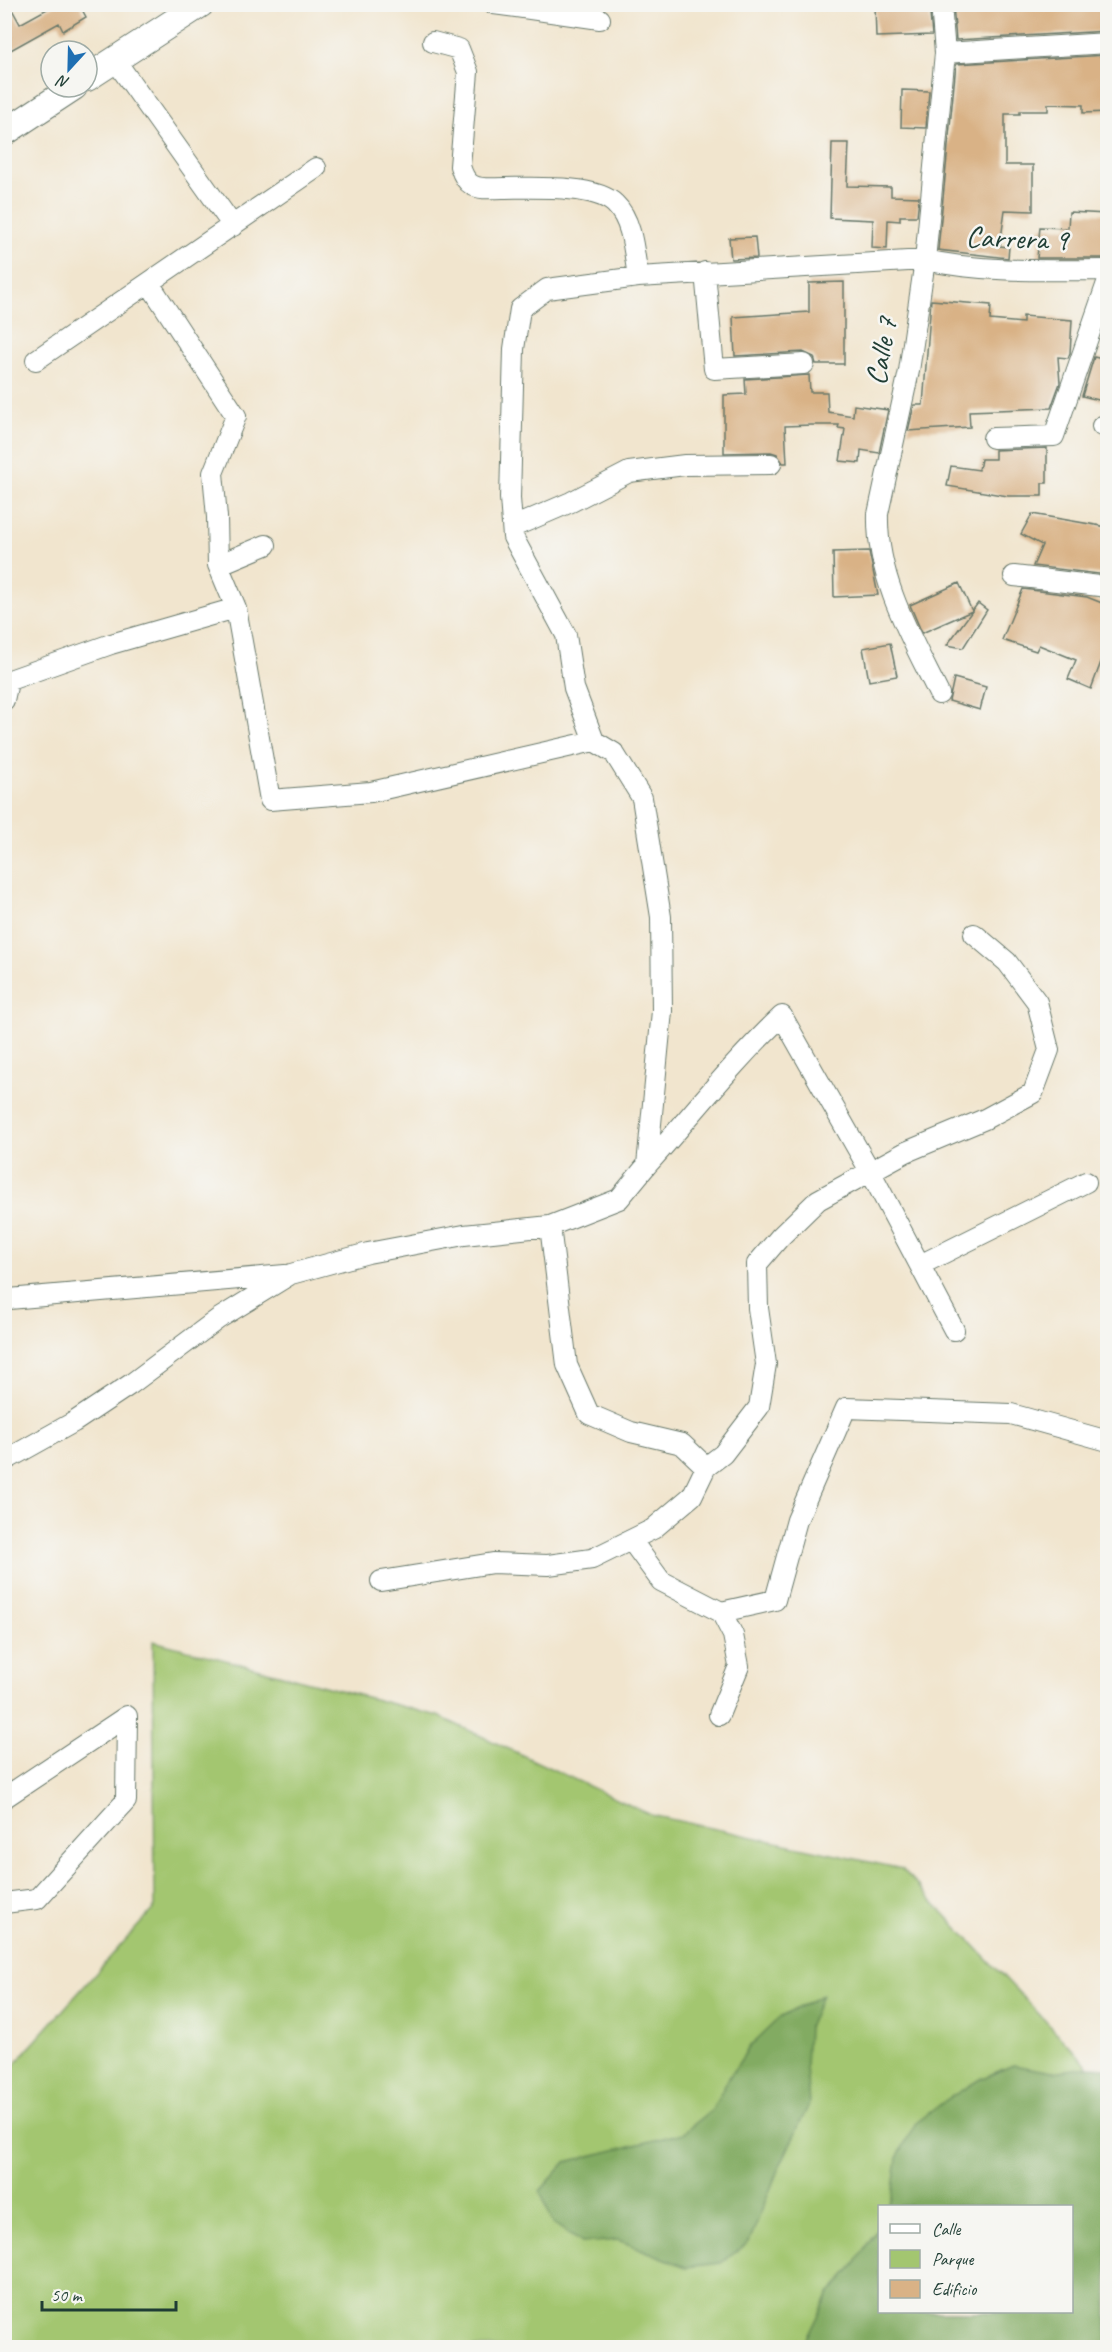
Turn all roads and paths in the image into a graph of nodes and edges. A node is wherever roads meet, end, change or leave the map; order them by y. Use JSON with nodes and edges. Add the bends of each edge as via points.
{"nodes":[{"id":1,"x":201,"y":4,"type":"edge"},
{"id":2,"x":494,"y":4,"type":"edge"},
{"id":3,"x":941,"y":4,"type":"edge"},
{"id":4,"x":600,"y":19,"type":"dead end"},
{"id":5,"x":433,"y":42,"type":"dead end"},
{"id":6,"x":1107,"y":43,"type":"edge"},
{"id":7,"x":945,"y":53,"type":"junction"},
{"id":8,"x":115,"y":60,"type":"junction"},
{"id":9,"x":99,"y":70,"type":"edge"},
{"id":10,"x":56,"y":99,"type":"edge"},
{"id":11,"x":4,"y":133,"type":"edge"},
{"id":12,"x":316,"y":168,"type":"dead end"},
{"id":13,"x":233,"y":226,"type":"junction"},
{"id":14,"x":925,"y":260,"type":"junction"},
{"id":15,"x":1107,"y":270,"type":"edge"},
{"id":16,"x":705,"y":272,"type":"junction"},
{"id":17,"x":638,"y":277,"type":"junction"},
{"id":18,"x":1107,"y":280,"type":"edge"},
{"id":19,"x":149,"y":283,"type":"junction"},
{"id":20,"x":36,"y":360,"type":"dead end"},
{"id":21,"x":804,"y":364,"type":"dead end"},
{"id":22,"x":993,"y":438,"type":"dead end"},
{"id":23,"x":771,"y":464,"type":"dead end"},
{"id":24,"x":513,"y":527,"type":"junction"},
{"id":25,"x":266,"y":546,"type":"dead end"},
{"id":26,"x":218,"y":565,"type":"junction"},
{"id":27,"x":1014,"y":576,"type":"dead end"},
{"id":28,"x":1107,"y":587,"type":"edge"},
{"id":29,"x":236,"y":608,"type":"junction"},
{"id":30,"x":6,"y":688,"type":"edge"},
{"id":31,"x":939,"y":694,"type":"dead end"},
{"id":32,"x":594,"y":741,"type":"junction"},
{"id":33,"x":974,"y":934,"type":"dead end"},
{"id":34,"x":647,"y":1165,"type":"junction"},
{"id":35,"x":870,"y":1171,"type":"junction"},
{"id":36,"x":1086,"y":1182,"type":"dead end"},
{"id":37,"x":550,"y":1226,"type":"junction"},
{"id":38,"x":920,"y":1265,"type":"junction"},
{"id":39,"x":291,"y":1274,"type":"junction"},
{"id":40,"x":4,"y":1297,"type":"edge"},
{"id":41,"x":954,"y":1329,"type":"dead end"},
{"id":42,"x":1107,"y":1441,"type":"edge"},
{"id":43,"x":4,"y":1461,"type":"edge"},
{"id":44,"x":706,"y":1467,"type":"junction"},
{"id":45,"x":631,"y":1540,"type":"junction"},
{"id":46,"x":381,"y":1581,"type":"dead end"},
{"id":47,"x":720,"y":1612,"type":"junction"},
{"id":48,"x":719,"y":1715,"type":"dead end"},
{"id":49,"x":4,"y":1798,"type":"edge"},
{"id":50,"x":4,"y":1904,"type":"edge"}],
"edges":[{"from":1,"to":8,"type":"main road"},
{"from":2,"to":4,"type":"street"},
{"from":3,"to":7,"type":"street","name":"Calle 7"},
{"from":5,"to":17,"type":"street","via":[[459,49],[468,72],[460,166],[463,176],[470,184],[486,188],[563,189],[607,197],[625,217]]},
{"from":6,"to":7,"type":"street"},
{"from":7,"to":14,"type":"street","name":"Calle 7"},
{"from":8,"to":9,"type":"main road"},
{"from":8,"to":13,"type":"street"},
{"from":10,"to":11,"type":"main road"},
{"from":12,"to":13,"type":"street"},
{"from":13,"to":19,"type":"street"},
{"from":14,"to":15,"type":"street","name":"Carrera 9","via":[[1014,271]]},
{"from":14,"to":16,"type":"street","name":"Carrera 9"},
{"from":14,"to":31,"type":"street","name":"Calle 7","via":[[909,371],[878,514],[878,533],[901,615]]},
{"from":16,"to":17,"type":"street","name":"Carrera 9"},
{"from":16,"to":21,"type":"street","via":[[714,369]]},
{"from":17,"to":24,"type":"street","name":"Carrera 9","via":[[547,289],[520,309],[514,349],[510,498]]},
{"from":18,"to":22,"type":"street","via":[[1054,436]]},
{"from":19,"to":20,"type":"street"},
{"from":19,"to":26,"type":"street","via":[[236,416],[213,472]]},
{"from":23,"to":24,"type":"street","via":[[685,465],[629,472]]},
{"from":24,"to":32,"type":"street","name":"Carrera 9","via":[[513,537],[566,635],[574,688]]},
{"from":25,"to":26,"type":"street"},
{"from":26,"to":29,"type":"street"},
{"from":27,"to":28,"type":"street"},
{"from":29,"to":30,"type":"street","via":[[111,645]]},
{"from":29,"to":32,"type":"street","via":[[270,800],[371,792]]},
{"from":32,"to":34,"type":"street","via":[[614,753],[642,798],[661,918],[662,1011]]},
{"from":33,"to":35,"type":"street","via":[[1007,962],[1037,1002],[1048,1050],[1033,1093]]},
{"from":34,"to":35,"type":"street","via":[[752,1044],[782,1016]]},
{"from":34,"to":37,"type":"street","via":[[619,1199]]},
{"from":35,"to":38,"type":"street"},
{"from":35,"to":44,"type":"street","via":[[818,1200],[757,1264],[766,1364],[759,1407],[723,1454]]},
{"from":36,"to":38,"type":"street"},
{"from":37,"to":39,"type":"street","via":[[464,1235],[368,1253]]},
{"from":37,"to":44,"type":"street","via":[[567,1365],[588,1414],[631,1432],[682,1444]]},
{"from":38,"to":41,"type":"street"},
{"from":39,"to":40,"type":"street"},
{"from":39,"to":43,"type":"street","via":[[218,1320],[74,1422]]},
{"from":42,"to":47,"type":"street","via":[[1011,1414],[846,1408],[797,1520],[775,1600]]},
{"from":44,"to":45,"type":"street","via":[[692,1496],[653,1529]]},
{"from":45,"to":46,"type":"street","via":[[592,1558],[548,1565],[493,1563]]},
{"from":45,"to":47,"type":"street","via":[[661,1581]]},
{"from":47,"to":48,"type":"street","via":[[733,1635],[739,1666]]},
{"from":49,"to":50,"type":"street","via":[[127,1716],[126,1801],[37,1899]]}]}
